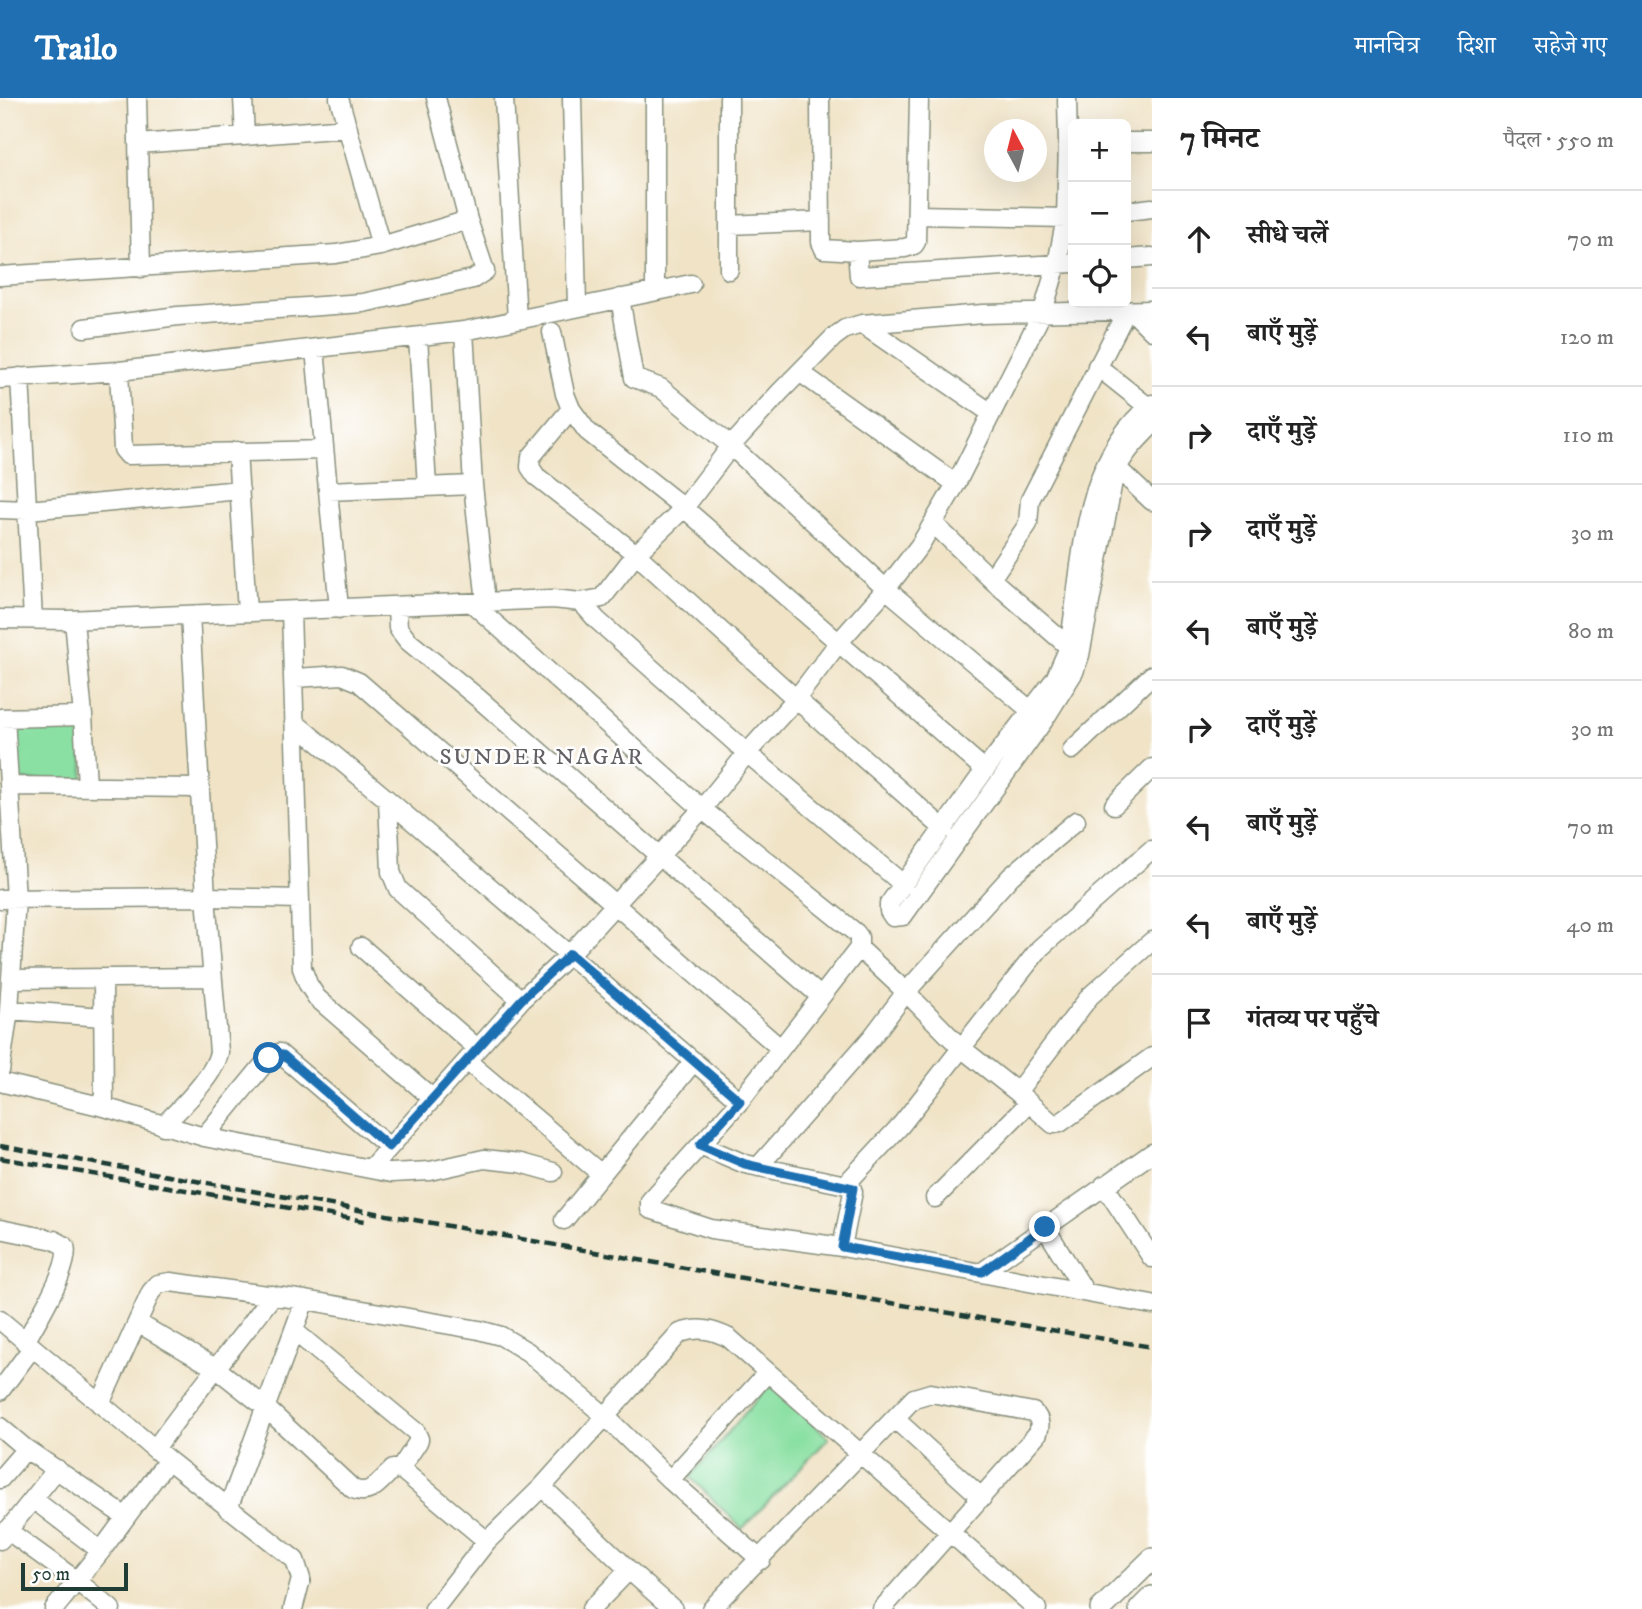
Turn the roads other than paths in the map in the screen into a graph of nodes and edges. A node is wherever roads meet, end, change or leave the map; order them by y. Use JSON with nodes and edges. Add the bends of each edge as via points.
{"nodes":[{"id":1,"x":136,"y":98,"type":"edge"},
{"id":2,"x":243,"y":98,"type":"edge"},
{"id":3,"x":339,"y":98,"type":"edge"},
{"id":4,"x":436,"y":98,"type":"edge"},
{"id":5,"x":504,"y":98,"type":"edge"},
{"id":6,"x":572,"y":98,"type":"edge"},
{"id":7,"x":655,"y":98,"type":"edge"},
{"id":8,"x":729,"y":98,"type":"edge"},
{"id":9,"x":820,"y":98,"type":"edge"},
{"id":10,"x":919,"y":98,"type":"edge"},
{"id":11,"x":1067,"y":98,"type":"edge"},
{"id":12,"x":1069,"y":119,"type":"edge"},
{"id":13,"x":348,"y":128,"type":"junction"},
{"id":14,"x":245,"y":136,"type":"junction"},
{"id":15,"x":1131,"y":142,"type":"edge"},
{"id":16,"x":1152,"y":142,"type":"edge"},
{"id":17,"x":138,"y":144,"type":"junction"},
{"id":18,"x":1152,"y":208,"type":"edge"},
{"id":19,"x":1131,"y":210,"type":"edge"},
{"id":20,"x":917,"y":215,"type":"junction"},
{"id":21,"x":1068,"y":217,"type":"edge"},
{"id":22,"x":468,"y":220,"type":"junction"},
{"id":23,"x":821,"y":221,"type":"junction"},
{"id":24,"x":729,"y":225,"type":"junction"},
{"id":25,"x":1068,"y":228,"type":"edge"},
{"id":26,"x":381,"y":246,"type":"junction"},
{"id":27,"x":857,"y":251,"type":"junction"},
{"id":28,"x":1152,"y":257,"type":"edge"},
{"id":29,"x":1131,"y":259,"type":"edge"},
{"id":30,"x":1065,"y":263,"type":"edge"},
{"id":31,"x":141,"y":268,"type":"junction"},
{"id":32,"x":729,"y":270,"type":"dead end"},
{"id":33,"x":0,"y":276,"type":"edge"},
{"id":34,"x":691,"y":284,"type":"dead end"},
{"id":35,"x":655,"y":291,"type":"junction"},
{"id":36,"x":620,"y":298,"type":"junction"},
{"id":37,"x":577,"y":306,"type":"junction"},
{"id":38,"x":1152,"y":310,"type":"edge"},
{"id":39,"x":1043,"y":311,"type":"junction"},
{"id":40,"x":1129,"y":312,"type":"junction"},
{"id":41,"x":517,"y":320,"type":"junction"},
{"id":42,"x":863,"y":324,"type":"junction"},
{"id":43,"x":84,"y":328,"type":"dead end"},
{"id":44,"x":464,"y":331,"type":"junction"},
{"id":45,"x":552,"y":331,"type":"dead end"},
{"id":46,"x":1152,"y":331,"type":"edge"},
{"id":47,"x":418,"y":337,"type":"junction"},
{"id":48,"x":315,"y":349,"type":"junction"},
{"id":49,"x":1097,"y":366,"type":"junction"},
{"id":50,"x":118,"y":371,"type":"junction"},
{"id":51,"x":801,"y":373,"type":"junction"},
{"id":52,"x":20,"y":377,"type":"junction"},
{"id":53,"x":0,"y":379,"type":"edge"},
{"id":54,"x":1151,"y":407,"type":"edge"},
{"id":55,"x":571,"y":409,"type":"junction"},
{"id":56,"x":990,"y":413,"type":"junction"},
{"id":57,"x":1152,"y":425,"type":"edge"},
{"id":58,"x":731,"y":446,"type":"junction"},
{"id":59,"x":324,"y":450,"type":"junction"},
{"id":60,"x":237,"y":451,"type":"junction"},
{"id":61,"x":1112,"y":464,"type":"junction"},
{"id":62,"x":956,"y":484,"type":"junction"},
{"id":63,"x":473,"y":485,"type":"junction"},
{"id":64,"x":426,"y":487,"type":"junction"},
{"id":65,"x":240,"y":490,"type":"junction"},
{"id":66,"x":328,"y":491,"type":"junction"},
{"id":67,"x":1152,"y":501,"type":"edge"},
{"id":68,"x":684,"y":508,"type":"junction"},
{"id":69,"x":0,"y":509,"type":"edge"},
{"id":70,"x":28,"y":510,"type":"junction"},
{"id":71,"x":934,"y":524,"type":"junction"},
{"id":72,"x":636,"y":554,"type":"junction"},
{"id":73,"x":991,"y":579,"type":"junction"},
{"id":74,"x":886,"y":589,"type":"junction"},
{"id":75,"x":581,"y":602,"type":"junction"},
{"id":76,"x":479,"y":603,"type":"junction"},
{"id":77,"x":397,"y":608,"type":"junction"},
{"id":78,"x":339,"y":609,"type":"junction"},
{"id":79,"x":291,"y":611,"type":"junction"},
{"id":80,"x":247,"y":612,"type":"junction"},
{"id":81,"x":190,"y":615,"type":"junction"},
{"id":82,"x":0,"y":620,"type":"edge"},
{"id":83,"x":33,"y":620,"type":"junction"},
{"id":84,"x":74,"y":620,"type":"junction"},
{"id":85,"x":839,"y":642,"type":"junction"},
{"id":86,"x":1069,"y":647,"type":"junction"},
{"id":87,"x":1152,"y":675,"type":"edge"},
{"id":88,"x":295,"y":678,"type":"junction"},
{"id":89,"x":796,"y":699,"type":"junction"},
{"id":90,"x":1030,"y":710,"type":"junction"},
{"id":91,"x":83,"y":716,"type":"junction"},
{"id":92,"x":2,"y":718,"type":"edge"},
{"id":93,"x":294,"y":722,"type":"junction"},
{"id":94,"x":1072,"y":751,"type":"dead end"},
{"id":95,"x":747,"y":753,"type":"junction"},
{"id":96,"x":1152,"y":768,"type":"edge"},
{"id":97,"x":985,"y":770,"type":"junction"},
{"id":98,"x":87,"y":785,"type":"junction"},
{"id":99,"x":9,"y":786,"type":"junction"},
{"id":100,"x":200,"y":788,"type":"junction"},
{"id":101,"x":388,"y":800,"type":"junction"},
{"id":102,"x":1114,"y":805,"type":"dead end"},
{"id":103,"x":702,"y":809,"type":"junction"},
{"id":104,"x":1076,"y":821,"type":"dead end"},
{"id":105,"x":944,"y":830,"type":"junction"},
{"id":106,"x":1151,"y":850,"type":"edge"},
{"id":107,"x":658,"y":855,"type":"junction"},
{"id":108,"x":904,"y":885,"type":"junction"},
{"id":109,"x":206,"y":897,"type":"junction"},
{"id":110,"x":8,"y":899,"type":"edge"},
{"id":111,"x":300,"y":899,"type":"junction"},
{"id":112,"x":616,"y":905,"type":"junction"},
{"id":113,"x":1152,"y":941,"type":"edge"},
{"id":114,"x":361,"y":947,"type":"dead end"},
{"id":115,"x":859,"y":948,"type":"junction"},
{"id":116,"x":570,"y":954,"type":"junction"},
{"id":117,"x":212,"y":977,"type":"junction"},
{"id":118,"x":11,"y":979,"type":"junction"},
{"id":119,"x":103,"y":979,"type":"junction"},
{"id":120,"x":906,"y":992,"type":"junction"},
{"id":121,"x":820,"y":996,"type":"junction"},
{"id":122,"x":521,"y":1000,"type":"junction"},
{"id":123,"x":9,"y":1010,"type":"junction"},
{"id":124,"x":103,"y":1017,"type":"junction"},
{"id":125,"x":780,"y":1048,"type":"junction"},
{"id":126,"x":960,"y":1048,"type":"junction"},
{"id":127,"x":472,"y":1054,"type":"junction"},
{"id":128,"x":1152,"y":1057,"type":"edge"},
{"id":129,"x":694,"y":1061,"type":"junction"},
{"id":130,"x":0,"y":1070,"type":"edge"},
{"id":131,"x":0,"y":1082,"type":"edge"},
{"id":132,"x":1023,"y":1097,"type":"junction"},
{"id":133,"x":433,"y":1100,"type":"junction"},
{"id":134,"x":740,"y":1101,"type":"junction"},
{"id":135,"x":104,"y":1107,"type":"junction"},
{"id":136,"x":163,"y":1126,"type":"junction"},
{"id":137,"x":204,"y":1137,"type":"junction"},
{"id":138,"x":700,"y":1145,"type":"junction"},
{"id":139,"x":389,"y":1147,"type":"junction"},
{"id":140,"x":1152,"y":1153,"type":"edge"},
{"id":141,"x":758,"y":1167,"type":"junction"},
{"id":142,"x":370,"y":1169,"type":"junction"},
{"id":143,"x":553,"y":1172,"type":"dead end"},
{"id":144,"x":601,"y":1174,"type":"junction"},
{"id":145,"x":846,"y":1184,"type":"junction"},
{"id":146,"x":1104,"y":1185,"type":"junction"},
{"id":147,"x":936,"y":1198,"type":"dead end"},
{"id":148,"x":564,"y":1220,"type":"dead end"},
{"id":149,"x":1045,"y":1227,"type":"junction"},
{"id":150,"x":0,"y":1229,"type":"edge"},
{"id":151,"x":842,"y":1247,"type":"junction"},
{"id":152,"x":1152,"y":1258,"type":"edge"},
{"id":153,"x":982,"y":1272,"type":"junction"},
{"id":154,"x":1085,"y":1292,"type":"junction"},
{"id":155,"x":273,"y":1295,"type":"junction"},
{"id":156,"x":305,"y":1300,"type":"junction"},
{"id":157,"x":1152,"y":1305,"type":"edge"},
{"id":158,"x":0,"y":1320,"type":"edge"},
{"id":159,"x":138,"y":1323,"type":"junction"},
{"id":160,"x":294,"y":1331,"type":"junction"},
{"id":161,"x":28,"y":1345,"type":"junction"},
{"id":162,"x":217,"y":1369,"type":"junction"},
{"id":163,"x":768,"y":1372,"type":"junction"},
{"id":164,"x":0,"y":1391,"type":"edge"},
{"id":165,"x":100,"y":1404,"type":"junction"},
{"id":166,"x":265,"y":1407,"type":"junction"},
{"id":167,"x":604,"y":1415,"type":"junction"},
{"id":168,"x":895,"y":1419,"type":"junction"},
{"id":169,"x":0,"y":1427,"type":"edge"},
{"id":170,"x":26,"y":1449,"type":"junction"},
{"id":171,"x":162,"y":1454,"type":"junction"},
{"id":172,"x":862,"y":1455,"type":"junction"},
{"id":173,"x":57,"y":1469,"type":"junction"},
{"id":174,"x":400,"y":1469,"type":"junction"},
{"id":175,"x":0,"y":1479,"type":"edge"},
{"id":176,"x":670,"y":1480,"type":"junction"},
{"id":177,"x":542,"y":1487,"type":"junction"},
{"id":178,"x":33,"y":1499,"type":"junction"},
{"id":179,"x":982,"y":1499,"type":"junction"},
{"id":180,"x":228,"y":1509,"type":"junction"},
{"id":181,"x":126,"y":1517,"type":"junction"},
{"id":182,"x":951,"y":1533,"type":"junction"},
{"id":183,"x":4,"y":1535,"type":"edge"},
{"id":184,"x":487,"y":1541,"type":"junction"},
{"id":185,"x":101,"y":1551,"type":"junction"},
{"id":186,"x":1152,"y":1559,"type":"edge"},
{"id":187,"x":761,"y":1560,"type":"junction"},
{"id":188,"x":629,"y":1570,"type":"junction"},
{"id":189,"x":77,"y":1581,"type":"junction"},
{"id":190,"x":54,"y":1609,"type":"edge"},
{"id":191,"x":111,"y":1609,"type":"edge"},
{"id":192,"x":293,"y":1609,"type":"edge"},
{"id":193,"x":434,"y":1609,"type":"edge"},
{"id":194,"x":591,"y":1609,"type":"edge"},
{"id":195,"x":673,"y":1609,"type":"edge"},
{"id":196,"x":711,"y":1609,"type":"edge"},
{"id":197,"x":882,"y":1609,"type":"edge"},
{"id":198,"x":1037,"y":1609,"type":"edge"},
{"id":199,"x":1101,"y":1609,"type":"edge"}],
"edges":[{"from":1,"to":17,"type":"street"},
{"from":2,"to":14,"type":"street"},
{"from":3,"to":13,"type":"street"},
{"from":4,"to":22,"type":"street"},
{"from":5,"to":41,"type":"street"},
{"from":6,"to":37,"type":"street"},
{"from":7,"to":35,"type":"street"},
{"from":8,"to":24,"type":"street"},
{"from":9,"to":23,"type":"street"},
{"from":10,"to":20,"type":"street"},
{"from":11,"to":12,"type":"street"},
{"from":13,"to":14,"type":"street"},
{"from":13,"to":26,"type":"street"},
{"from":14,"to":17,"type":"street"},
{"from":15,"to":16,"type":"street"},
{"from":17,"to":31,"type":"street"},
{"from":18,"to":19,"type":"street"},
{"from":20,"to":21,"type":"street"},
{"from":20,"to":27,"type":"street","via":[[914,245]]},
{"from":22,"to":26,"type":"street"},
{"from":22,"to":43,"type":"street","via":[[485,271],[473,279],[363,303],[178,316]]},
{"from":23,"to":24,"type":"street"},
{"from":23,"to":27,"type":"street","via":[[824,249]]},
{"from":24,"to":32,"type":"street"},
{"from":25,"to":30,"type":"street"},
{"from":26,"to":31,"type":"street","via":[[336,254]]},
{"from":27,"to":30,"type":"street","via":[[859,276]]},
{"from":28,"to":29,"type":"street"},
{"from":30,"to":39,"type":"street"},
{"from":31,"to":33,"type":"street"},
{"from":34,"to":35,"type":"street"},
{"from":35,"to":36,"type":"street"},
{"from":36,"to":37,"type":"street"},
{"from":36,"to":58,"type":"street","via":[[634,378],[661,388]]},
{"from":37,"to":41,"type":"street"},
{"from":38,"to":40,"type":"street"},
{"from":39,"to":40,"type":"street"},
{"from":39,"to":42,"type":"street"},
{"from":39,"to":56,"type":"street"},
{"from":40,"to":46,"type":"street"},
{"from":40,"to":49,"type":"street"},
{"from":41,"to":44,"type":"street"},
{"from":42,"to":51,"type":"street","via":[[834,337]]},
{"from":42,"to":56,"type":"street"},
{"from":44,"to":47,"type":"street"},
{"from":44,"to":63,"type":"street"},
{"from":45,"to":55,"type":"street"},
{"from":47,"to":48,"type":"street"},
{"from":47,"to":64,"type":"street"},
{"from":48,"to":50,"type":"street"},
{"from":48,"to":59,"type":"street"},
{"from":49,"to":54,"type":"street"},
{"from":49,"to":73,"type":"street","via":[[1030,500],[1028,524]]},
{"from":50,"to":52,"type":"street"},
{"from":50,"to":60,"type":"street","via":[[124,452],[134,456]]},
{"from":51,"to":58,"type":"street"},
{"from":51,"to":62,"type":"street"},
{"from":52,"to":53,"type":"street"},
{"from":52,"to":70,"type":"street"},
{"from":54,"to":61,"type":"street","via":[[1120,438]]},
{"from":55,"to":68,"type":"street","via":[[587,431]]},
{"from":55,"to":72,"type":"street","via":[[531,457],[530,467]]},
{"from":56,"to":62,"type":"street"},
{"from":57,"to":61,"type":"street"},
{"from":58,"to":68,"type":"street"},
{"from":58,"to":74,"type":"street"},
{"from":59,"to":60,"type":"street"},
{"from":59,"to":66,"type":"street"},
{"from":60,"to":65,"type":"street"},
{"from":61,"to":67,"type":"street"},
{"from":61,"to":86,"type":"street","via":[[1090,510]]},
{"from":61,"to":108,"type":"street","via":[[1074,672],[903,916],[897,918],[890,913],[889,904]]},
{"from":62,"to":71,"type":"street"},
{"from":63,"to":64,"type":"street"},
{"from":63,"to":76,"type":"street"},
{"from":64,"to":66,"type":"street"},
{"from":65,"to":70,"type":"street"},
{"from":65,"to":80,"type":"street"},
{"from":66,"to":78,"type":"street"},
{"from":68,"to":72,"type":"street"},
{"from":68,"to":85,"type":"street"},
{"from":69,"to":70,"type":"street"},
{"from":70,"to":83,"type":"street"},
{"from":71,"to":73,"type":"street"},
{"from":71,"to":74,"type":"street"},
{"from":72,"to":75,"type":"street","via":[[602,598]]},
{"from":72,"to":89,"type":"street"},
{"from":73,"to":86,"type":"street"},
{"from":74,"to":85,"type":"street"},
{"from":74,"to":90,"type":"street"},
{"from":75,"to":76,"type":"street"},
{"from":75,"to":95,"type":"street"},
{"from":76,"to":77,"type":"street"},
{"from":76,"to":103,"type":"street"},
{"from":77,"to":78,"type":"street"},
{"from":77,"to":107,"type":"street","via":[[398,628],[408,641]]},
{"from":78,"to":79,"type":"street"},
{"from":79,"to":80,"type":"street"},
{"from":79,"to":88,"type":"street"},
{"from":80,"to":81,"type":"street"},
{"from":81,"to":84,"type":"street"},
{"from":81,"to":100,"type":"street"},
{"from":82,"to":83,"type":"street"},
{"from":83,"to":84,"type":"street"},
{"from":84,"to":91,"type":"street"},
{"from":85,"to":89,"type":"street"},
{"from":85,"to":97,"type":"street"},
{"from":86,"to":90,"type":"street","via":[[1055,679]]},
{"from":87,"to":94,"type":"street"},
{"from":88,"to":93,"type":"street"},
{"from":88,"to":112,"type":"street","via":[[342,675],[359,682]]},
{"from":89,"to":95,"type":"street"},
{"from":89,"to":105,"type":"street"},
{"from":90,"to":97,"type":"street"},
{"from":91,"to":92,"type":"street"},
{"from":91,"to":98,"type":"street"},
{"from":92,"to":99,"type":"street"},
{"from":93,"to":101,"type":"street"},
{"from":93,"to":111,"type":"street"},
{"from":95,"to":103,"type":"street"},
{"from":95,"to":108,"type":"street"},
{"from":96,"to":102,"type":"street"},
{"from":97,"to":105,"type":"street"},
{"from":98,"to":99,"type":"street"},
{"from":98,"to":100,"type":"street"},
{"from":99,"to":110,"type":"street"},
{"from":100,"to":109,"type":"street"},
{"from":101,"to":116,"type":"street"},
{"from":101,"to":122,"type":"street","via":[[391,872],[398,889]]},
{"from":103,"to":107,"type":"street"},
{"from":103,"to":115,"type":"street","via":[[856,933]]},
{"from":104,"to":120,"type":"street","via":[[1011,876]]},
{"from":105,"to":108,"type":"street"},
{"from":106,"to":126,"type":"street","via":[[1040,948]]},
{"from":107,"to":112,"type":"street"},
{"from":107,"to":121,"type":"street"},
{"from":109,"to":110,"type":"street"},
{"from":109,"to":111,"type":"street"},
{"from":109,"to":117,"type":"street"},
{"from":110,"to":118,"type":"street"},
{"from":111,"to":133,"type":"street","via":[[302,968],[313,992]]},
{"from":112,"to":116,"type":"street"},
{"from":112,"to":125,"type":"street"},
{"from":113,"to":132,"type":"street","via":[[1090,996]]},
{"from":114,"to":127,"type":"street"},
{"from":115,"to":120,"type":"street"},
{"from":115,"to":121,"type":"street"},
{"from":116,"to":122,"type":"street"},
{"from":116,"to":129,"type":"street"},
{"from":117,"to":119,"type":"street"},
{"from":117,"to":136,"type":"street","via":[[217,1062]]},
{"from":118,"to":119,"type":"street"},
{"from":118,"to":123,"type":"street"},
{"from":119,"to":124,"type":"street"},
{"from":120,"to":126,"type":"street"},
{"from":120,"to":141,"type":"street"},
{"from":121,"to":125,"type":"street"},
{"from":122,"to":127,"type":"street"},
{"from":123,"to":124,"type":"street"},
{"from":123,"to":130,"type":"street"},
{"from":124,"to":135,"type":"street"},
{"from":125,"to":134,"type":"street"},
{"from":126,"to":132,"type":"street"},
{"from":126,"to":145,"type":"street","via":[[901,1125]]},
{"from":127,"to":133,"type":"street"},
{"from":127,"to":144,"type":"street"},
{"from":128,"to":132,"type":"street","via":[[1056,1125]]},
{"from":129,"to":134,"type":"street"},
{"from":129,"to":144,"type":"street"},
{"from":131,"to":135,"type":"street"},
{"from":132,"to":147,"type":"street"},
{"from":133,"to":139,"type":"street"},
{"from":134,"to":138,"type":"street"},
{"from":135,"to":136,"type":"street"},
{"from":136,"to":137,"type":"street"},
{"from":137,"to":139,"type":"street","via":[[269,1058],[279,1053]]},
{"from":137,"to":142,"type":"street"},
{"from":138,"to":141,"type":"street"},
{"from":138,"to":151,"type":"street","via":[[650,1201],[650,1209],[711,1229]]},
{"from":139,"to":142,"type":"street"},
{"from":140,"to":146,"type":"street"},
{"from":141,"to":145,"type":"street"},
{"from":142,"to":143,"type":"street","via":[[405,1174],[484,1159]]},
{"from":144,"to":148,"type":"street"},
{"from":145,"to":151,"type":"street","via":[[854,1189]]},
{"from":146,"to":149,"type":"street"},
{"from":146,"to":152,"type":"street"},
{"from":149,"to":153,"type":"street"},
{"from":149,"to":154,"type":"street"},
{"from":150,"to":161,"type":"street","via":[[54,1241],[67,1251]]},
{"from":151,"to":153,"type":"street"},
{"from":153,"to":154,"type":"street"},
{"from":154,"to":157,"type":"street"},
{"from":155,"to":156,"type":"street"},
{"from":155,"to":159,"type":"street","via":[[158,1284]]},
{"from":155,"to":162,"type":"street"},
{"from":156,"to":160,"type":"street"},
{"from":156,"to":167,"type":"street","via":[[501,1336],[528,1352]]},
{"from":158,"to":161,"type":"street"},
{"from":159,"to":162,"type":"street"},
{"from":159,"to":165,"type":"street"},
{"from":160,"to":166,"type":"street"},
{"from":160,"to":174,"type":"street","via":[[416,1432],[418,1442]]},
{"from":161,"to":164,"type":"street"},
{"from":161,"to":165,"type":"street"},
{"from":162,"to":166,"type":"street"},
{"from":162,"to":171,"type":"street","via":[[189,1400]]},
{"from":163,"to":167,"type":"street","via":[[729,1338],[690,1329],[680,1333]]},
{"from":163,"to":172,"type":"street"},
{"from":163,"to":176,"type":"street"},
{"from":165,"to":171,"type":"street"},
{"from":166,"to":174,"type":"street","via":[[358,1491],[369,1492],[393,1469]]},
{"from":166,"to":180,"type":"street"},
{"from":167,"to":176,"type":"street"},
{"from":167,"to":177,"type":"street"},
{"from":168,"to":172,"type":"street"},
{"from":168,"to":179,"type":"street"},
{"from":168,"to":179,"type":"street","via":[[915,1398],[932,1393],[1038,1416],[1038,1433]]},
{"from":169,"to":170,"type":"street"},
{"from":170,"to":173,"type":"street"},
{"from":170,"to":175,"type":"street"},
{"from":171,"to":180,"type":"street"},
{"from":171,"to":181,"type":"street"},
{"from":172,"to":182,"type":"street"},
{"from":172,"to":187,"type":"street"},
{"from":173,"to":178,"type":"street"},
{"from":173,"to":181,"type":"street"},
{"from":174,"to":184,"type":"street"},
{"from":176,"to":187,"type":"street"},
{"from":177,"to":184,"type":"street"},
{"from":177,"to":188,"type":"street"},
{"from":178,"to":183,"type":"street"},
{"from":178,"to":185,"type":"street"},
{"from":179,"to":182,"type":"street"},
{"from":180,"to":192,"type":"street","via":[[295,1560],[301,1579]]},
{"from":181,"to":185,"type":"street"},
{"from":182,"to":197,"type":"street"},
{"from":182,"to":198,"type":"street"},
{"from":183,"to":189,"type":"street"},
{"from":184,"to":193,"type":"street"},
{"from":185,"to":189,"type":"street"},
{"from":186,"to":199,"type":"street"},
{"from":187,"to":196,"type":"street"},
{"from":188,"to":194,"type":"street"},
{"from":188,"to":195,"type":"street"},
{"from":189,"to":190,"type":"street"},
{"from":189,"to":191,"type":"street"}]}
